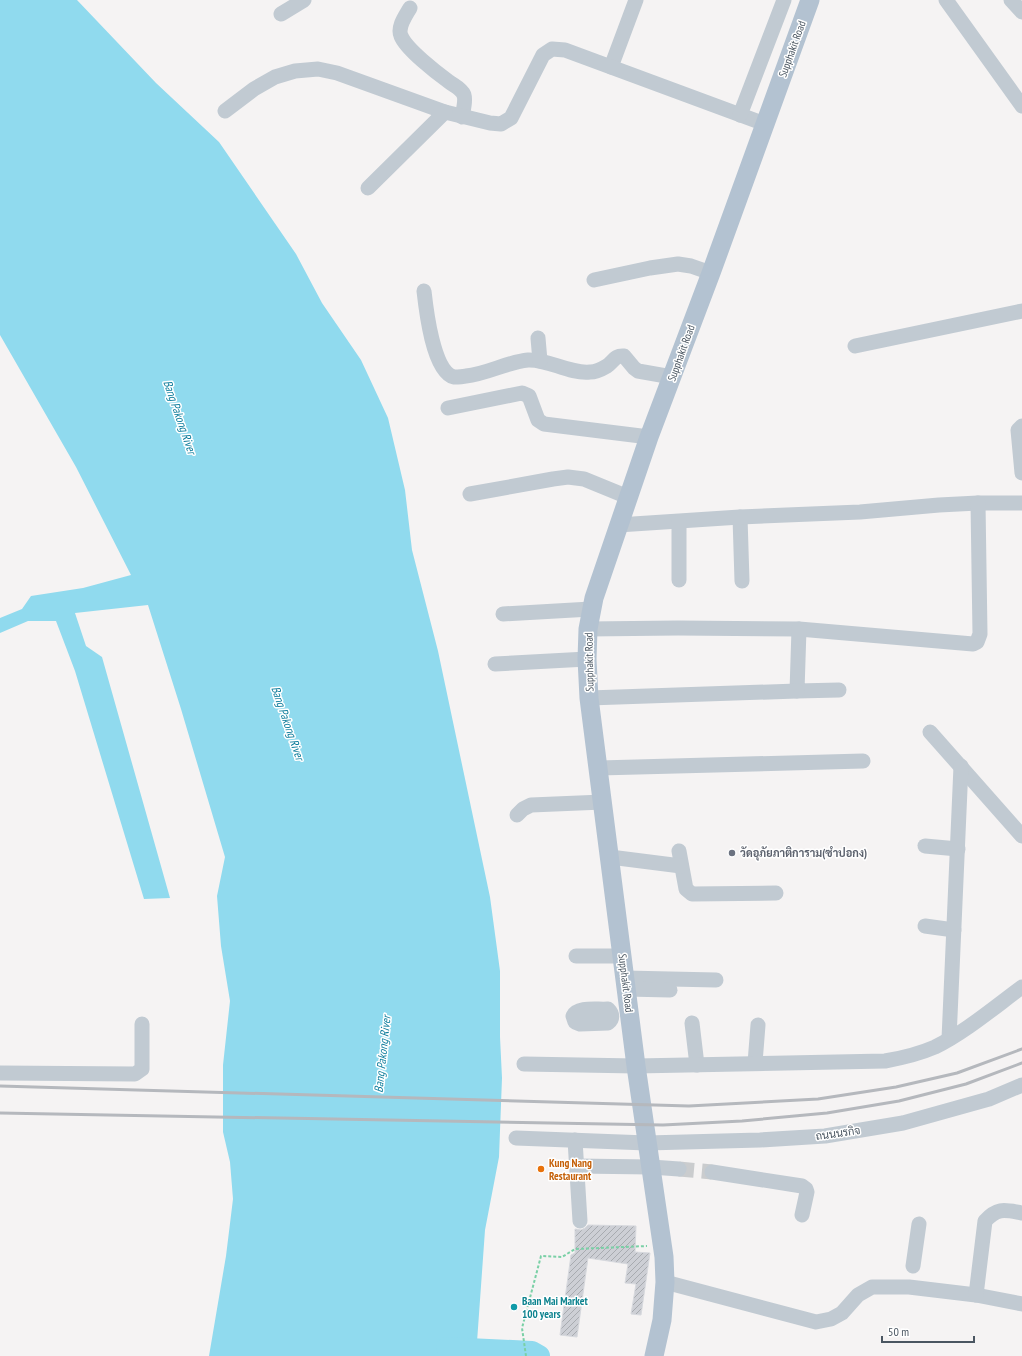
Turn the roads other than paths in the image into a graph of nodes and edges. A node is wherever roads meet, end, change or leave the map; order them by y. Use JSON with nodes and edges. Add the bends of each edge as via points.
{"nodes":[{"id":1,"x":304,"y":0,"type":"edge"},
{"id":2,"x":636,"y":0,"type":"edge"},
{"id":3,"x":784,"y":0,"type":"edge"},
{"id":4,"x":810,"y":0,"type":"edge"},
{"id":5,"x":946,"y":0,"type":"edge"},
{"id":6,"x":1011,"y":0,"type":"edge"},
{"id":7,"x":410,"y":8,"type":"dead end"},
{"id":8,"x":1022,"y":12,"type":"edge"},
{"id":9,"x":281,"y":14,"type":"dead end"},
{"id":10,"x":611,"y":67,"type":"junction"},
{"id":11,"x":1022,"y":106,"type":"edge"},
{"id":12,"x":224,"y":111,"type":"dead end"},
{"id":13,"x":445,"y":112,"type":"junction"},
{"id":14,"x":740,"y":115,"type":"junction"},
{"id":15,"x":462,"y":117,"type":"junction"},
{"id":16,"x":765,"y":124,"type":"junction"},
{"id":17,"x":368,"y":188,"type":"dead end"},
{"id":18,"x":711,"y":273,"type":"junction"},
{"id":19,"x":594,"y":280,"type":"dead end"},
{"id":20,"x":424,"y":291,"type":"dead end"},
{"id":21,"x":1022,"y":311,"type":"edge"},
{"id":22,"x":538,"y":338,"type":"dead end"},
{"id":23,"x":855,"y":346,"type":"dead end"},
{"id":24,"x":540,"y":361,"type":"junction"},
{"id":25,"x":672,"y":377,"type":"junction"},
{"id":26,"x":448,"y":408,"type":"dead end"},
{"id":27,"x":1022,"y":426,"type":"edge"},
{"id":28,"x":649,"y":437,"type":"junction"},
{"id":29,"x":1022,"y":473,"type":"edge"},
{"id":30,"x":470,"y":494,"type":"dead end"},
{"id":31,"x":628,"y":497,"type":"junction"},
{"id":32,"x":978,"y":503,"type":"junction"},
{"id":33,"x":1022,"y":504,"type":"edge"},
{"id":34,"x":740,"y":517,"type":"junction"},
{"id":35,"x":679,"y":522,"type":"junction"},
{"id":36,"x":618,"y":526,"type":"junction"},
{"id":37,"x":679,"y":580,"type":"dead end"},
{"id":38,"x":742,"y":582,"type":"dead end"},
{"id":39,"x":591,"y":609,"type":"junction"},
{"id":40,"x":503,"y":614,"type":"dead end"},
{"id":41,"x":588,"y":629,"type":"junction"},
{"id":42,"x":799,"y":629,"type":"junction"},
{"id":43,"x":587,"y":658,"type":"junction"},
{"id":44,"x":495,"y":664,"type":"dead end"},
{"id":45,"x":839,"y":690,"type":"dead end"},
{"id":46,"x":797,"y":691,"type":"junction"},
{"id":47,"x":589,"y":698,"type":"junction"},
{"id":48,"x":930,"y":732,"type":"dead end"},
{"id":49,"x":863,"y":761,"type":"dead end"},
{"id":50,"x":961,"y":766,"type":"junction"},
{"id":51,"x":599,"y":768,"type":"junction"},
{"id":52,"x":603,"y":802,"type":"junction"},
{"id":53,"x":517,"y":815,"type":"dead end"},
{"id":54,"x":1022,"y":836,"type":"edge"},
{"id":55,"x":925,"y":846,"type":"dead end"},
{"id":56,"x":958,"y":849,"type":"junction"},
{"id":57,"x":680,"y":851,"type":"dead end"},
{"id":58,"x":623,"y":859,"type":"junction"},
{"id":59,"x":681,"y":866,"type":"junction"},
{"id":60,"x":776,"y":893,"type":"dead end"},
{"id":61,"x":925,"y":926,"type":"dead end"},
{"id":62,"x":954,"y":930,"type":"junction"},
{"id":63,"x":576,"y":956,"type":"dead end"},
{"id":64,"x":622,"y":956,"type":"junction"},
{"id":65,"x":716,"y":980,"type":"dead end"},
{"id":66,"x":626,"y":984,"type":"junction"},
{"id":67,"x":1022,"y":987,"type":"edge"},
{"id":68,"x":670,"y":990,"type":"dead end"},
{"id":69,"x":692,"y":1023,"type":"dead end"},
{"id":70,"x":142,"y":1024,"type":"dead end"},
{"id":71,"x":758,"y":1025,"type":"dead end"},
{"id":72,"x":949,"y":1039,"type":"junction"},
{"id":73,"x":524,"y":1064,"type":"dead end"},
{"id":74,"x":755,"y":1064,"type":"junction"},
{"id":75,"x":697,"y":1065,"type":"junction"},
{"id":76,"x":636,"y":1066,"type":"junction"},
{"id":77,"x":0,"y":1073,"type":"edge"},
{"id":78,"x":1022,"y":1085,"type":"edge"},
{"id":79,"x":516,"y":1138,"type":"dead end"},
{"id":80,"x":575,"y":1140,"type":"junction"},
{"id":81,"x":647,"y":1143,"type":"junction"},
{"id":82,"x":576,"y":1166,"type":"junction"},
{"id":83,"x":650,"y":1167,"type":"junction"},
{"id":84,"x":679,"y":1169,"type":"tunnel mouth"},
{"id":85,"x":712,"y":1172,"type":"tunnel mouth"},
{"id":86,"x":1022,"y":1213,"type":"edge"},
{"id":87,"x":802,"y":1215,"type":"dead end"},
{"id":88,"x":580,"y":1221,"type":"dead end"},
{"id":89,"x":919,"y":1224,"type":"dead end"},
{"id":90,"x":911,"y":1276,"type":"junction"},
{"id":91,"x":666,"y":1282,"type":"junction"},
{"id":92,"x":976,"y":1295,"type":"junction"},
{"id":93,"x":1022,"y":1304,"type":"edge"},
{"id":94,"x":654,"y":1356,"type":"edge"}],
"edges":[{"from":1,"to":9,"type":"street"},
{"from":2,"to":10,"type":"street"},
{"from":3,"to":14,"type":"street"},
{"from":4,"to":16,"type":"main road","name":"Supphakit Road"},
{"from":5,"to":11,"type":"street"},
{"from":6,"to":8,"type":"street"},
{"from":7,"to":15,"type":"street","via":[[400,28],[401,36],[435,72],[461,90],[465,97]]},
{"from":10,"to":14,"type":"street"},
{"from":10,"to":15,"type":"street","via":[[565,50],[552,49],[543,54],[511,118],[501,124]]},
{"from":12,"to":13,"type":"street","via":[[275,77],[295,71],[318,69],[337,73]]},
{"from":13,"to":15,"type":"street"},
{"from":13,"to":17,"type":"street"},
{"from":14,"to":16,"type":"street"},
{"from":16,"to":18,"type":"main road","name":"Supphakit Road"},
{"from":18,"to":19,"type":"street","via":[[678,264]]},
{"from":18,"to":25,"type":"main road","name":"Supphakit Road"},
{"from":20,"to":24,"type":"street","via":[[434,348],[445,371],[453,377],[467,376],[527,360]]},
{"from":21,"to":23,"type":"street"},
{"from":22,"to":24,"type":"street"},
{"from":24,"to":25,"type":"street","via":[[574,372],[590,372],[624,356],[638,371]]},
{"from":25,"to":28,"type":"main road","name":"Supphakit Road"},
{"from":26,"to":28,"type":"street","via":[[522,393],[529,396],[538,420],[544,424]]},
{"from":27,"to":29,"type":"street","via":[[1018,430]]},
{"from":28,"to":31,"type":"main road","name":"Supphakit Road"},
{"from":30,"to":31,"type":"street","via":[[568,477],[584,479]]},
{"from":31,"to":36,"type":"main road","name":"Supphakit Road"},
{"from":32,"to":33,"type":"street"},
{"from":32,"to":34,"type":"street","via":[[860,512]]},
{"from":32,"to":42,"type":"street","via":[[980,634],[977,642],[973,644]]},
{"from":34,"to":35,"type":"street"},
{"from":34,"to":38,"type":"street"},
{"from":35,"to":36,"type":"street"},
{"from":35,"to":37,"type":"street"},
{"from":36,"to":39,"type":"main road","name":"Supphakit Road"},
{"from":39,"to":40,"type":"street"},
{"from":39,"to":41,"type":"main road","name":"Supphakit Road"},
{"from":41,"to":42,"type":"street"},
{"from":41,"to":43,"type":"main road","name":"Supphakit Road"},
{"from":42,"to":46,"type":"street"},
{"from":43,"to":44,"type":"street"},
{"from":43,"to":47,"type":"main road","name":"Supphakit Road"},
{"from":45,"to":46,"type":"street"},
{"from":46,"to":47,"type":"street"},
{"from":47,"to":51,"type":"main road","name":"Supphakit Road"},
{"from":48,"to":50,"type":"street"},
{"from":49,"to":51,"type":"street"},
{"from":50,"to":54,"type":"street"},
{"from":50,"to":56,"type":"street"},
{"from":51,"to":52,"type":"main road","name":"Supphakit Road"},
{"from":52,"to":53,"type":"street","via":[[531,805]]},
{"from":52,"to":58,"type":"main road","name":"Supphakit Road"},
{"from":55,"to":56,"type":"street"},
{"from":56,"to":62,"type":"street"},
{"from":57,"to":59,"type":"street"},
{"from":58,"to":59,"type":"street"},
{"from":58,"to":64,"type":"main road","name":"Supphakit Road"},
{"from":59,"to":60,"type":"street","via":[[686,889],[692,894]]},
{"from":61,"to":62,"type":"street"},
{"from":62,"to":72,"type":"street"},
{"from":63,"to":64,"type":"street"},
{"from":64,"to":66,"type":"main road","name":"Supphakit Road"},
{"from":65,"to":66,"type":"street"},
{"from":66,"to":68,"type":"street"},
{"from":66,"to":76,"type":"main road","name":"Supphakit Road","via":[[621,1017]]},
{"from":67,"to":72,"type":"street"},
{"from":69,"to":75,"type":"street"},
{"from":70,"to":77,"type":"street","via":[[142,1069],[135,1074]]},
{"from":71,"to":74,"type":"street"},
{"from":72,"to":74,"type":"street","via":[[917,1054],[885,1061]]},
{"from":73,"to":76,"type":"street"},
{"from":74,"to":75,"type":"street"},
{"from":75,"to":76,"type":"street"},
{"from":76,"to":81,"type":"main road","name":"Supphakit Road"},
{"from":78,"to":81,"type":"street","name":"ถนนนรกิจ","via":[[989,1099],[903,1123],[825,1136]]},
{"from":79,"to":80,"type":"street","name":"ถนนนรกิจ"},
{"from":80,"to":81,"type":"street","name":"ถนนนรกิจ"},
{"from":80,"to":82,"type":"street"},
{"from":81,"to":83,"type":"main road","name":"Supphakit Road"},
{"from":82,"to":83,"type":"street"},
{"from":82,"to":88,"type":"street"},
{"from":83,"to":84,"type":"street"},
{"from":83,"to":91,"type":"main road","name":"Supphakit Road"},
{"from":85,"to":87,"type":"street","via":[[802,1186],[807,1192]]},
{"from":86,"to":92,"type":"street","via":[[1004,1210],[993,1213],[985,1221]]},
{"from":89,"to":90,"type":"street"},
{"from":90,"to":91,"type":"street","via":[[872,1287],[858,1295],[842,1313],[831,1319],[816,1322]]},
{"from":90,"to":92,"type":"street"},
{"from":91,"to":94,"type":"main road","name":"Supphakit Road","via":[[662,1320]]},
{"from":92,"to":93,"type":"street"}]}
